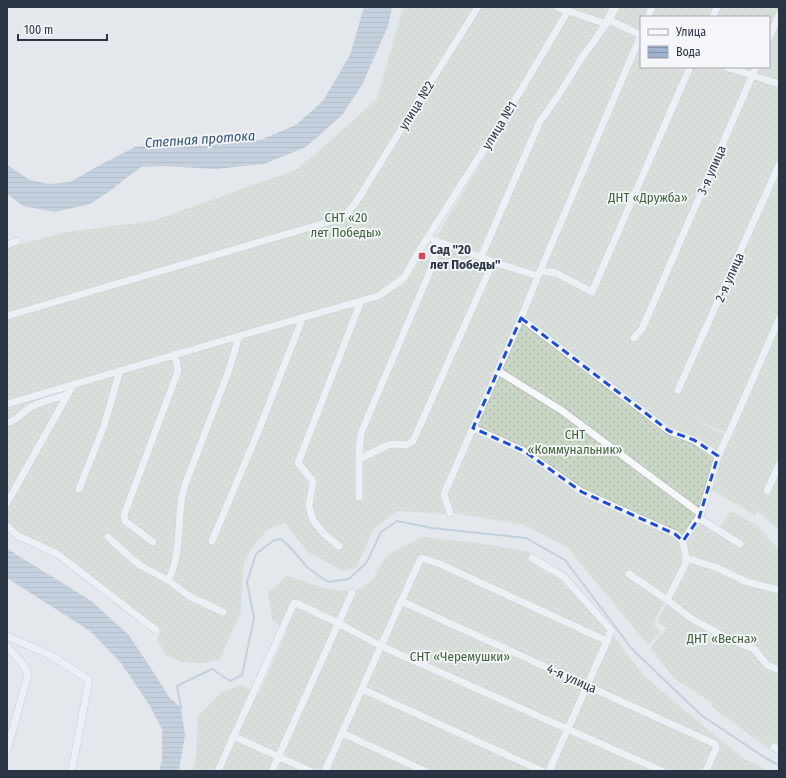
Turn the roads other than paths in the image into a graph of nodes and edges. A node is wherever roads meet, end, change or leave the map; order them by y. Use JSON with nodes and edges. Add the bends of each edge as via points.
{"nodes":[{"id":1,"x":478,"y":7,"type":"edge"},
{"id":2,"x":557,"y":7,"type":"edge"},
{"id":3,"x":615,"y":7,"type":"edge"},
{"id":4,"x":717,"y":7,"type":"edge"},
{"id":5,"x":568,"y":11,"type":"junction"},
{"id":6,"x":779,"y":15,"type":"edge"},
{"id":7,"x":712,"y":16,"type":"edge"},
{"id":8,"x":607,"y":22,"type":"junction"},
{"id":9,"x":640,"y":35,"type":"edge"},
{"id":10,"x":770,"y":36,"type":"edge"},
{"id":11,"x":640,"y":37,"type":"edge"},
{"id":12,"x":690,"y":68,"type":"edge"},
{"id":13,"x":729,"y":68,"type":"edge"},
{"id":14,"x":756,"y":68,"type":"edge"},
{"id":15,"x":753,"y":75,"type":"junction"},
{"id":16,"x":779,"y":84,"type":"edge"},
{"id":17,"x":779,"y":165,"type":"edge"},
{"id":18,"x":428,"y":237,"type":"junction"},
{"id":19,"x":17,"y":241,"type":"dead end"},
{"id":20,"x":438,"y":242,"type":"junction"},
{"id":21,"x":7,"y":244,"type":"edge"},
{"id":22,"x":481,"y":257,"type":"junction"},
{"id":23,"x":493,"y":262,"type":"junction"},
{"id":24,"x":539,"y":274,"type":"junction"},
{"id":25,"x":361,"y":301,"type":"junction"},
{"id":26,"x":7,"y":316,"type":"edge"},
{"id":27,"x":303,"y":317,"type":"junction"},
{"id":28,"x":521,"y":318,"type":"junction"},
{"id":29,"x":779,"y":319,"type":"edge"},
{"id":30,"x":238,"y":336,"type":"junction"},
{"id":31,"x":634,"y":338,"type":"dead end"},
{"id":32,"x":175,"y":354,"type":"junction"},
{"id":33,"x":120,"y":370,"type":"junction"},
{"id":34,"x":498,"y":371,"type":"junction"},
{"id":35,"x":73,"y":385,"type":"junction"},
{"id":36,"x":678,"y":390,"type":"dead end"},
{"id":37,"x":67,"y":395,"type":"junction"},
{"id":38,"x":7,"y":404,"type":"edge"},
{"id":39,"x":7,"y":423,"type":"edge"},
{"id":40,"x":472,"y":428,"type":"junction"},
{"id":41,"x":718,"y":456,"type":"junction"},
{"id":42,"x":359,"y":459,"type":"junction"},
{"id":43,"x":779,"y":465,"type":"edge"},
{"id":44,"x":78,"y":490,"type":"dead end"},
{"id":45,"x":766,"y":491,"type":"dead end"},
{"id":46,"x":359,"y":497,"type":"dead end"},
{"id":47,"x":7,"y":503,"type":"edge"},
{"id":48,"x":450,"y":513,"type":"dead end"},
{"id":49,"x":700,"y":516,"type":"junction"},
{"id":50,"x":7,"y":526,"type":"edge"},
{"id":51,"x":108,"y":537,"type":"dead end"},
{"id":52,"x":212,"y":541,"type":"dead end"},
{"id":53,"x":683,"y":541,"type":"junction"},
{"id":54,"x":153,"y":542,"type":"dead end"},
{"id":55,"x":740,"y":544,"type":"dead end"},
{"id":56,"x":339,"y":546,"type":"dead end"},
{"id":57,"x":532,"y":558,"type":"dead end"},
{"id":58,"x":686,"y":558,"type":"junction"},
{"id":59,"x":629,"y":574,"type":"dead end"},
{"id":60,"x":168,"y":580,"type":"junction"},
{"id":61,"x":779,"y":590,"type":"edge"},
{"id":62,"x":352,"y":593,"type":"dead end"},
{"id":63,"x":667,"y":600,"type":"junction"},
{"id":64,"x":401,"y":601,"type":"junction"},
{"id":65,"x":223,"y":612,"type":"dead end"},
{"id":66,"x":338,"y":623,"type":"junction"},
{"id":67,"x":156,"y":630,"type":"dead end"},
{"id":68,"x":7,"y":636,"type":"edge"},
{"id":69,"x":608,"y":641,"type":"junction"},
{"id":70,"x":381,"y":646,"type":"junction"},
{"id":71,"x":7,"y":647,"type":"edge"},
{"id":72,"x":779,"y":670,"type":"edge"},
{"id":73,"x":587,"y":685,"type":"junction"},
{"id":74,"x":362,"y":689,"type":"junction"},
{"id":75,"x":568,"y":729,"type":"junction"},
{"id":76,"x":342,"y":733,"type":"junction"},
{"id":77,"x":233,"y":736,"type":"junction"},
{"id":78,"x":7,"y":750,"type":"edge"},
{"id":79,"x":278,"y":757,"type":"junction"},
{"id":80,"x":71,"y":771,"type":"edge"},
{"id":81,"x":218,"y":771,"type":"edge"},
{"id":82,"x":272,"y":771,"type":"edge"},
{"id":83,"x":310,"y":771,"type":"edge"},
{"id":84,"x":325,"y":771,"type":"edge"},
{"id":85,"x":425,"y":771,"type":"edge"},
{"id":86,"x":542,"y":771,"type":"edge"},
{"id":87,"x":548,"y":771,"type":"edge"},
{"id":88,"x":662,"y":771,"type":"edge"},
{"id":89,"x":706,"y":771,"type":"edge"}],
"edges":[{"from":1,"to":26,"type":"street","name":"улица №2","via":[[346,214],[335,220]]},
{"from":2,"to":5,"type":"street"},
{"from":3,"to":8,"type":"street"},
{"from":4,"to":7,"type":"street"},
{"from":5,"to":8,"type":"street"},
{"from":5,"to":18,"type":"street","name":"улица №1"},
{"from":6,"to":10,"type":"street"},
{"from":8,"to":9,"type":"street"},
{"from":8,"to":22,"type":"street","via":[[540,121]]},
{"from":11,"to":24,"type":"street"},
{"from":12,"to":24,"type":"street","via":[[592,292],[556,273]]},
{"from":13,"to":15,"type":"street"},
{"from":14,"to":15,"type":"street","name":"3-я улица"},
{"from":15,"to":16,"type":"street"},
{"from":15,"to":31,"type":"street","name":"3-я улица","via":[[642,330]]},
{"from":17,"to":36,"type":"street","name":"2-я улица"},
{"from":18,"to":20,"type":"street"},
{"from":18,"to":25,"type":"street","name":"улица №1","via":[[404,278],[378,296]]},
{"from":19,"to":21,"type":"street"},
{"from":20,"to":22,"type":"street"},
{"from":20,"to":42,"type":"street","via":[[431,269],[361,432]]},
{"from":22,"to":23,"type":"street"},
{"from":23,"to":24,"type":"street"},
{"from":23,"to":42,"type":"street","via":[[413,441],[406,445],[388,445]]},
{"from":24,"to":28,"type":"street"},
{"from":25,"to":27,"type":"street","name":"улица №1"},
{"from":25,"to":56,"type":"street","via":[[298,463],[313,481],[308,506],[313,520],[324,534]]},
{"from":27,"to":30,"type":"street","name":"улица №1"},
{"from":27,"to":52,"type":"street"},
{"from":28,"to":34,"type":"street"},
{"from":28,"to":41,"type":"street","via":[[669,431],[694,440]]},
{"from":29,"to":41,"type":"street"},
{"from":30,"to":32,"type":"street","name":"улица №1"},
{"from":30,"to":60,"type":"street","via":[[229,370],[185,485],[172,574]]},
{"from":32,"to":33,"type":"street","name":"улица №1"},
{"from":32,"to":54,"type":"street","via":[[178,371],[124,515],[125,521]]},
{"from":33,"to":35,"type":"street","name":"улица №1"},
{"from":33,"to":44,"type":"street","via":[[104,426]]},
{"from":34,"to":40,"type":"street"},
{"from":34,"to":49,"type":"street","via":[[561,410]]},
{"from":35,"to":37,"type":"street"},
{"from":35,"to":38,"type":"street","name":"улица №1"},
{"from":37,"to":39,"type":"street","via":[[31,407],[13,422]]},
{"from":37,"to":47,"type":"street"},
{"from":40,"to":48,"type":"street","via":[[444,494]]},
{"from":40,"to":53,"type":"street","via":[[524,451],[582,492],[675,534]]},
{"from":41,"to":49,"type":"street"},
{"from":42,"to":46,"type":"street"},
{"from":43,"to":45,"type":"street"},
{"from":49,"to":53,"type":"street"},
{"from":49,"to":55,"type":"street"},
{"from":50,"to":67,"type":"street","via":[[18,536],[56,553]]},
{"from":51,"to":60,"type":"street","via":[[142,566]]},
{"from":53,"to":58,"type":"street"},
{"from":57,"to":69,"type":"street","via":[[564,577],[611,630]]},
{"from":58,"to":61,"type":"street","via":[[715,567],[747,582]]},
{"from":58,"to":63,"type":"street","via":[[685,566]]},
{"from":59,"to":63,"type":"street"},
{"from":60,"to":65,"type":"street","via":[[189,596]]},
{"from":62,"to":66,"type":"street"},
{"from":63,"to":72,"type":"street","via":[[692,619],[754,649],[767,665]]},
{"from":64,"to":69,"type":"street","via":[[422,558]]},
{"from":64,"to":70,"type":"street"},
{"from":64,"to":73,"type":"street","name":"4-я улица"},
{"from":66,"to":70,"type":"street"},
{"from":66,"to":77,"type":"street","via":[[294,603]]},
{"from":66,"to":79,"type":"street"},
{"from":68,"to":80,"type":"street","via":[[52,656],[88,680]]},
{"from":69,"to":73,"type":"street"},
{"from":70,"to":74,"type":"street"},
{"from":70,"to":75,"type":"street"},
{"from":71,"to":78,"type":"street","via":[[27,670],[28,676]]},
{"from":73,"to":75,"type":"street"},
{"from":73,"to":89,"type":"street","name":"4-я улица","via":[[715,744],[716,748]]},
{"from":74,"to":76,"type":"street"},
{"from":74,"to":86,"type":"street"},
{"from":75,"to":87,"type":"street"},
{"from":75,"to":88,"type":"street"},
{"from":76,"to":84,"type":"street"},
{"from":76,"to":85,"type":"street"},
{"from":77,"to":79,"type":"street"},
{"from":77,"to":81,"type":"street"},
{"from":79,"to":82,"type":"street"},
{"from":79,"to":83,"type":"street"}]}
